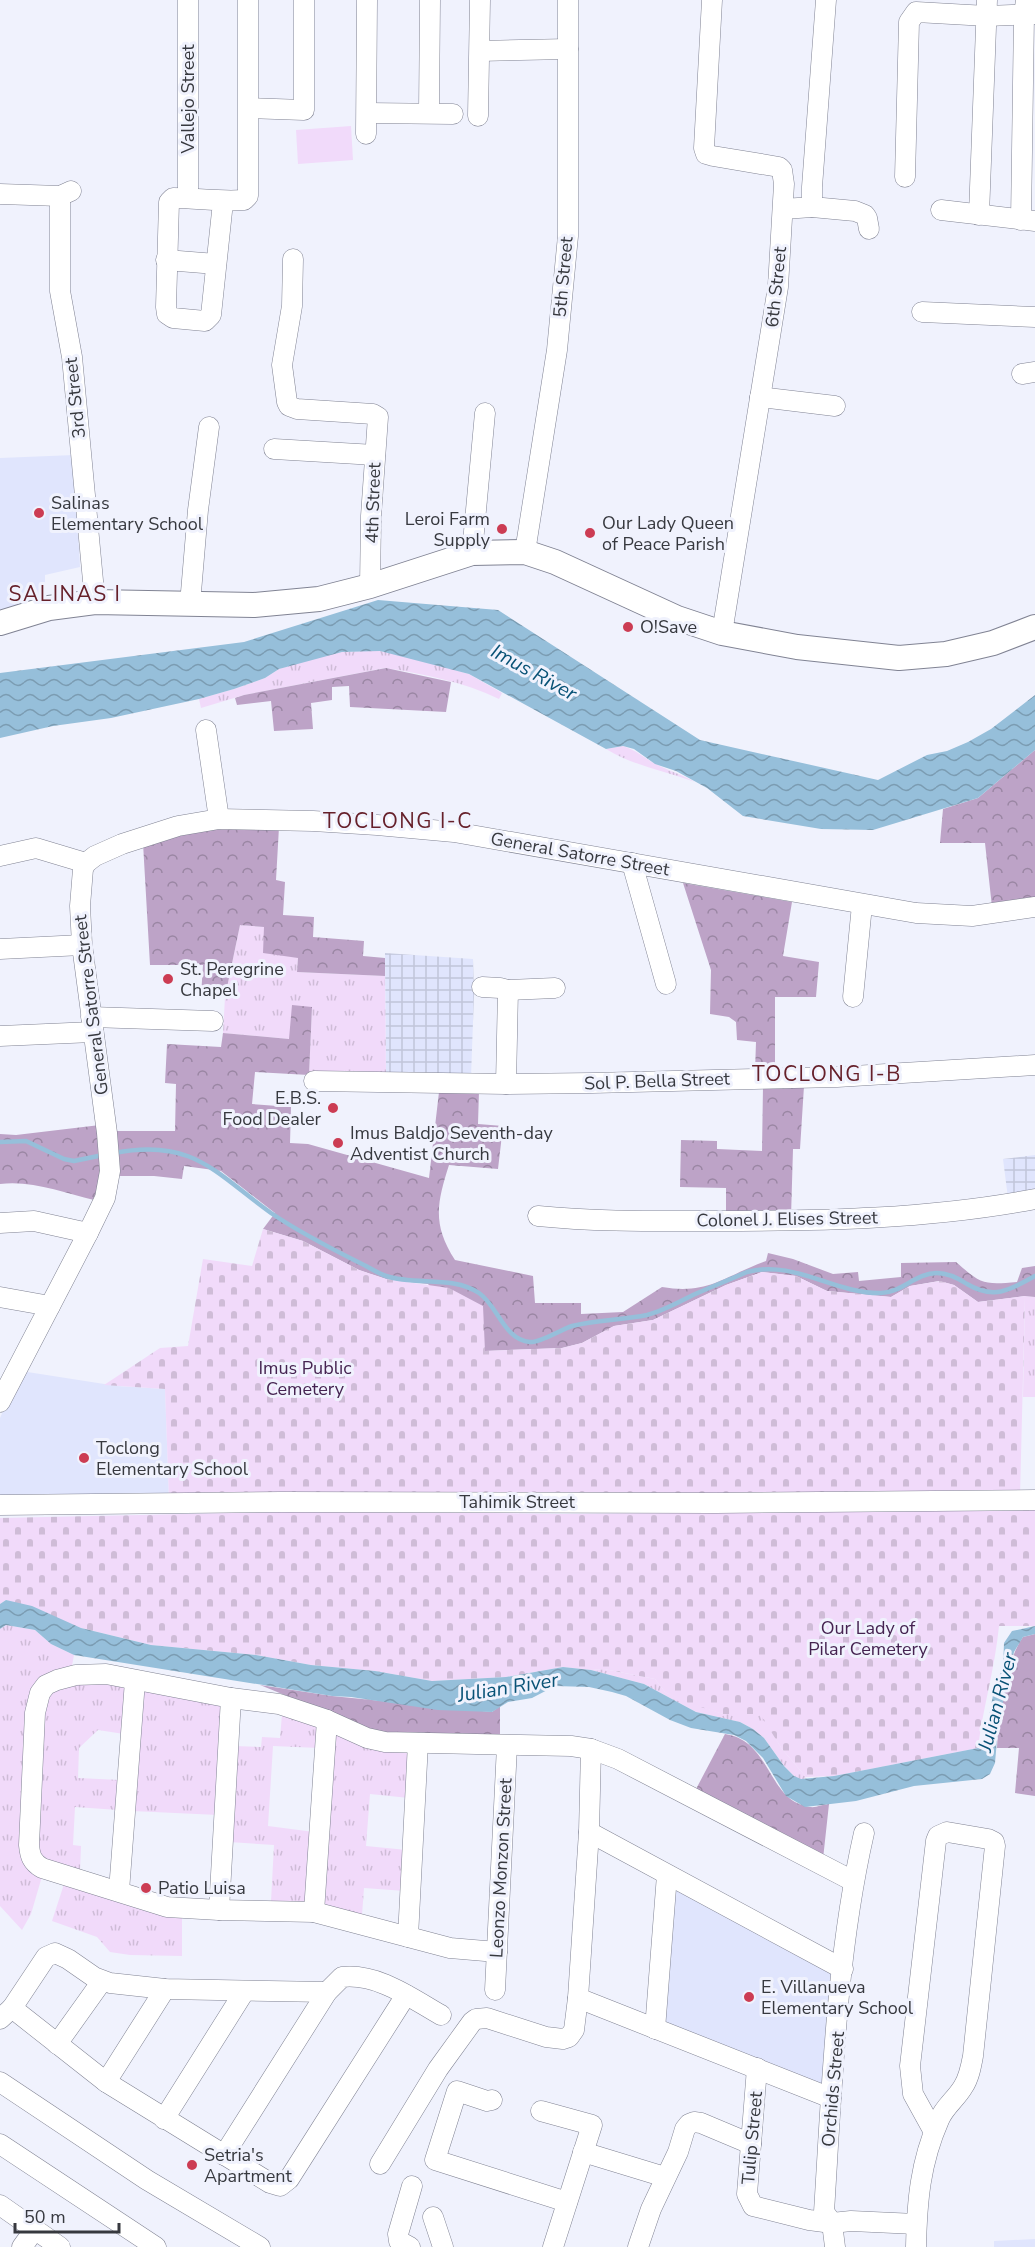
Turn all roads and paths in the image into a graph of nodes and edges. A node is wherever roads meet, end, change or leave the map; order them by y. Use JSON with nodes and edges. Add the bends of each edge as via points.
{"nodes":[{"id":1,"x":188,"y":0,"type":"edge"},
{"id":2,"x":248,"y":0,"type":"edge"},
{"id":3,"x":304,"y":0,"type":"edge"},
{"id":4,"x":368,"y":0,"type":"edge"},
{"id":5,"x":430,"y":0,"type":"edge"},
{"id":6,"x":480,"y":0,"type":"edge"},
{"id":7,"x":568,"y":0,"type":"edge"},
{"id":8,"x":712,"y":0,"type":"edge"},
{"id":9,"x":826,"y":0,"type":"edge"},
{"id":10,"x":987,"y":8,"type":"edge"},
{"id":11,"x":1028,"y":10,"type":"edge"},
{"id":12,"x":568,"y":49,"type":"junction"},
{"id":13,"x":480,"y":51,"type":"junction"},
{"id":14,"x":250,"y":108,"type":"junction"},
{"id":15,"x":367,"y":112,"type":"junction"},
{"id":16,"x":429,"y":113,"type":"junction"},
{"id":17,"x":453,"y":114,"type":"dead end"},
{"id":18,"x":478,"y":116,"type":"dead end"},
{"id":19,"x":366,"y":134,"type":"dead end"},
{"id":20,"x":904,"y":177,"type":"dead end"},
{"id":21,"x":0,"y":195,"type":"edge"},
{"id":22,"x":188,"y":198,"type":"junction"},
{"id":23,"x":223,"y":202,"type":"junction"},
{"id":24,"x":812,"y":207,"type":"junction"},
{"id":25,"x":784,"y":208,"type":"junction"},
{"id":26,"x":940,"y":210,"type":"dead end"},
{"id":27,"x":979,"y":215,"type":"junction"},
{"id":28,"x":1028,"y":221,"type":"edge"},
{"id":29,"x":870,"y":229,"type":"dead end"},
{"id":30,"x":293,"y":259,"type":"dead end"},
{"id":31,"x":166,"y":260,"type":"junction"},
{"id":32,"x":216,"y":264,"type":"junction"},
{"id":33,"x":922,"y":312,"type":"dead end"},
{"id":34,"x":1035,"y":317,"type":"edge"},
{"id":35,"x":760,"y":397,"type":"junction"},
{"id":36,"x":835,"y":406,"type":"dead end"},
{"id":37,"x":485,"y":413,"type":"dead end"},
{"id":38,"x":209,"y":427,"type":"dead end"},
{"id":39,"x":274,"y":449,"type":"dead end"},
{"id":40,"x":375,"y":455,"type":"junction"},
{"id":41,"x":525,"y":552,"type":"junction"},
{"id":42,"x":472,"y":553,"type":"junction"},
{"id":43,"x":370,"y":586,"type":"junction"},
{"id":44,"x":95,"y":602,"type":"junction"},
{"id":45,"x":190,"y":604,"type":"junction"},
{"id":46,"x":0,"y":623,"type":"edge"},
{"id":47,"x":1035,"y":627,"type":"edge"},
{"id":48,"x":722,"y":633,"type":"junction"},
{"id":49,"x":206,"y":730,"type":"dead end"},
{"id":50,"x":219,"y":819,"type":"junction"},
{"id":51,"x":0,"y":856,"type":"edge"},
{"id":52,"x":86,"y":863,"type":"junction"},
{"id":53,"x":632,"y":863,"type":"junction"},
{"id":54,"x":862,"y":905,"type":"junction"},
{"id":55,"x":1035,"y":907,"type":"edge"},
{"id":56,"x":82,"y":945,"type":"junction"},
{"id":57,"x":0,"y":949,"type":"edge"},
{"id":58,"x":666,"y":984,"type":"dead end"},
{"id":59,"x":482,"y":987,"type":"dead end"},
{"id":60,"x":555,"y":988,"type":"dead end"},
{"id":61,"x":508,"y":990,"type":"junction"},
{"id":62,"x":853,"y":997,"type":"dead end"},
{"id":63,"x":213,"y":1021,"type":"dead end"},
{"id":64,"x":92,"y":1025,"type":"junction"},
{"id":65,"x":0,"y":1036,"type":"edge"},
{"id":66,"x":1035,"y":1065,"type":"edge"},
{"id":67,"x":314,"y":1081,"type":"dead end"},
{"id":68,"x":506,"y":1084,"type":"junction"},
{"id":69,"x":1035,"y":1199,"type":"edge"},
{"id":70,"x":537,"y":1216,"type":"dead end"},
{"id":71,"x":0,"y":1223,"type":"edge"},
{"id":72,"x":88,"y":1233,"type":"junction"},
{"id":73,"x":0,"y":1297,"type":"edge"},
{"id":74,"x":50,"y":1305,"type":"junction"},
{"id":75,"x":1,"y":1398,"type":"edge"},
{"id":76,"x":1035,"y":1500,"type":"edge"},
{"id":77,"x":0,"y":1505,"type":"edge"},
{"id":78,"x":135,"y":1681,"type":"junction"},
{"id":79,"x":231,"y":1698,"type":"junction"},
{"id":80,"x":327,"y":1720,"type":"junction"},
{"id":81,"x":418,"y":1743,"type":"junction"},
{"id":82,"x":507,"y":1746,"type":"junction"},
{"id":83,"x":591,"y":1749,"type":"junction"},
{"id":84,"x":589,"y":1832,"type":"junction"},
{"id":85,"x":864,"y":1833,"type":"dead end"},
{"id":86,"x":667,"y":1875,"type":"junction"},
{"id":87,"x":853,"y":1881,"type":"junction"},
{"id":88,"x":119,"y":1890,"type":"junction"},
{"id":89,"x":219,"y":1910,"type":"junction"},
{"id":90,"x":314,"y":1912,"type":"junction"},
{"id":91,"x":408,"y":1937,"type":"junction"},
{"id":92,"x":497,"y":1952,"type":"junction"},
{"id":93,"x":843,"y":1969,"type":"junction"},
{"id":94,"x":102,"y":1981,"type":"junction"},
{"id":95,"x":165,"y":1989,"type":"junction"},
{"id":96,"x":495,"y":1990,"type":"dead end"},
{"id":97,"x":244,"y":1992,"type":"junction"},
{"id":98,"x":327,"y":1992,"type":"junction"},
{"id":99,"x":406,"y":1995,"type":"junction"},
{"id":100,"x":578,"y":1998,"type":"junction"},
{"id":101,"x":6,"y":2014,"type":"edge"},
{"id":102,"x":441,"y":2014,"type":"dead end"},
{"id":103,"x":655,"y":2029,"type":"junction"},
{"id":104,"x":57,"y":2044,"type":"junction"},
{"id":105,"x":758,"y":2068,"type":"junction"},
{"id":106,"x":0,"y":2082,"type":"edge"},
{"id":107,"x":106,"y":2082,"type":"junction"},
{"id":108,"x":831,"y":2098,"type":"junction"},
{"id":109,"x":492,"y":2100,"type":"dead end"},
{"id":110,"x":541,"y":2111,"type":"dead end"},
{"id":111,"x":164,"y":2119,"type":"junction"},
{"id":112,"x":934,"y":2132,"type":"junction"},
{"id":113,"x":0,"y":2144,"type":"edge"},
{"id":114,"x":751,"y":2144,"type":"junction"},
{"id":115,"x":583,"y":2152,"type":"junction"},
{"id":116,"x":224,"y":2155,"type":"junction"},
{"id":117,"x":380,"y":2164,"type":"dead end"},
{"id":118,"x":665,"y":2177,"type":"junction"},
{"id":119,"x":412,"y":2186,"type":"dead end"},
{"id":120,"x":567,"y":2202,"type":"junction"},
{"id":121,"x":0,"y":2205,"type":"edge"},
{"id":122,"x":433,"y":2217,"type":"dead end"},
{"id":123,"x":832,"y":2223,"type":"junction"},
{"id":124,"x":916,"y":2224,"type":"junction"},
{"id":125,"x":34,"y":2229,"type":"junction"},
{"id":126,"x":22,"y":2247,"type":"edge"},
{"id":127,"x":60,"y":2247,"type":"edge"},
{"id":128,"x":156,"y":2247,"type":"edge"},
{"id":129,"x":260,"y":2247,"type":"edge"},
{"id":130,"x":410,"y":2247,"type":"edge"},
{"id":131,"x":443,"y":2247,"type":"edge"},
{"id":132,"x":553,"y":2247,"type":"edge"},
{"id":133,"x":638,"y":2247,"type":"edge"},
{"id":134,"x":835,"y":2247,"type":"edge"},
{"id":135,"x":916,"y":2247,"type":"edge"}],
"edges":[{"from":1,"to":22,"type":"street","name":"Vallejo Street"},
{"from":2,"to":14,"type":"street"},
{"from":3,"to":14,"type":"street","via":[[303,110]]},
{"from":4,"to":15,"type":"street"},
{"from":5,"to":16,"type":"street"},
{"from":6,"to":13,"type":"street"},
{"from":7,"to":12,"type":"street","name":"5th Street"},
{"from":8,"to":25,"type":"street","name":"6th Street","via":[[706,154],[779,167],[783,174]]},
{"from":9,"to":24,"type":"street"},
{"from":10,"to":11,"type":"street"},
{"from":10,"to":20,"type":"street","via":[[916,12],[910,18]]},
{"from":10,"to":27,"type":"street"},
{"from":11,"to":28,"type":"street"},
{"from":12,"to":13,"type":"street"},
{"from":12,"to":41,"type":"street","name":"5th Street","via":[[567,236],[557,350]]},
{"from":13,"to":18,"type":"street"},
{"from":14,"to":23,"type":"street","via":[[248,196]]},
{"from":15,"to":16,"type":"street"},
{"from":15,"to":19,"type":"street"},
{"from":16,"to":17,"type":"street"},
{"from":21,"to":44,"type":"street","name":"3rd Street","via":[[65,193],[60,291],[72,357]]},
{"from":22,"to":23,"type":"street"},
{"from":22,"to":31,"type":"street","via":[[173,198],[169,202]]},
{"from":23,"to":32,"type":"street"},
{"from":24,"to":25,"type":"street"},
{"from":24,"to":29,"type":"street","via":[[861,212]]},
{"from":25,"to":35,"type":"street","name":"6th Street","via":[[778,286]]},
{"from":26,"to":27,"type":"street"},
{"from":27,"to":28,"type":"street"},
{"from":30,"to":40,"type":"street","name":"4th Street","via":[[292,306],[282,365],[287,402],[297,409],[376,415]]},
{"from":31,"to":32,"type":"street"},
{"from":31,"to":32,"type":"street","via":[[166,311],[176,319],[209,319]]},
{"from":33,"to":34,"type":"street"},
{"from":35,"to":36,"type":"street"},
{"from":35,"to":48,"type":"street","name":"6th Street"},
{"from":37,"to":42,"type":"street"},
{"from":38,"to":45,"type":"street"},
{"from":39,"to":40,"type":"street"},
{"from":40,"to":43,"type":"street","name":"4th Street"},
{"from":41,"to":42,"type":"main road"},
{"from":41,"to":48,"type":"main road","via":[[677,618]]},
{"from":42,"to":43,"type":"main road"},
{"from":43,"to":45,"type":"main road","via":[[320,599],[254,605]]},
{"from":44,"to":45,"type":"main road"},
{"from":44,"to":46,"type":"main road","via":[[48,608]]},
{"from":47,"to":48,"type":"main road","via":[[962,651],[899,658],[797,647]]},
{"from":49,"to":50,"type":"street"},
{"from":50,"to":52,"type":"street","name":"General Satorre Street","via":[[178,826],[122,844]]},
{"from":50,"to":53,"type":"street","name":"General Satorre Street","via":[[313,821],[454,832]]},
{"from":51,"to":52,"type":"street","via":[[36,848]]},
{"from":52,"to":56,"type":"street","name":"General Satorre Street","via":[[80,890]]},
{"from":53,"to":54,"type":"street","name":"General Satorre Street"},
{"from":53,"to":58,"type":"street"},
{"from":54,"to":55,"type":"street","name":"General Satorre Street","via":[[944,916]]},
{"from":54,"to":62,"type":"street"},
{"from":56,"to":57,"type":"street"},
{"from":56,"to":64,"type":"street","name":"General Satorre Street"},
{"from":59,"to":61,"type":"street"},
{"from":60,"to":61,"type":"street"},
{"from":61,"to":68,"type":"street"},
{"from":63,"to":64,"type":"street"},
{"from":64,"to":65,"type":"street"},
{"from":64,"to":72,"type":"street","name":"General Satorre Street","via":[[110,1171],[105,1198]]},
{"from":66,"to":68,"type":"street","name":"Sol P. Bella Street","via":[[837,1077]]},
{"from":67,"to":68,"type":"street","name":"Sol P. Bella Street"},
{"from":69,"to":70,"type":"street","name":"Colonel J. Elises Street","via":[[981,1208],[854,1219],[602,1222]]},
{"from":71,"to":72,"type":"street","via":[[34,1221]]},
{"from":72,"to":74,"type":"street","name":"General Satorre Street"},
{"from":73,"to":74,"type":"street"},
{"from":74,"to":75,"type":"street","name":"General Satorre Street"},
{"from":76,"to":77,"type":"street","name":"Tahimik Street"},
{"from":78,"to":79,"type":"street"},
{"from":78,"to":88,"type":"street"},
{"from":78,"to":88,"type":"street","via":[[106,1674],[57,1680],[40,1693],[35,1713],[30,1855],[42,1868]]},
{"from":79,"to":80,"type":"street","via":[[279,1704]]},
{"from":79,"to":89,"type":"street"},
{"from":80,"to":81,"type":"street","via":[[367,1738]]},
{"from":80,"to":90,"type":"street"},
{"from":81,"to":82,"type":"street"},
{"from":81,"to":91,"type":"street"},
{"from":82,"to":83,"type":"street"},
{"from":82,"to":92,"type":"street","name":"Leonzo Monzon Street"},
{"from":83,"to":84,"type":"street"},
{"from":83,"to":87,"type":"street","via":[[618,1759]]},
{"from":84,"to":86,"type":"street"},
{"from":84,"to":100,"type":"street"},
{"from":85,"to":87,"type":"street","name":"Orchids Street"},
{"from":86,"to":93,"type":"street"},
{"from":86,"to":103,"type":"street"},
{"from":87,"to":93,"type":"street","name":"Orchids Street"},
{"from":88,"to":89,"type":"street","via":[[167,1907]]},
{"from":89,"to":90,"type":"street"},
{"from":90,"to":91,"type":"street"},
{"from":91,"to":92,"type":"street","via":[[450,1948]]},
{"from":92,"to":96,"type":"street","name":"Leonzo Monzon Street"},
{"from":93,"to":108,"type":"street","name":"Orchids Street"},
{"from":94,"to":95,"type":"street"},
{"from":94,"to":101,"type":"street","via":[[60,1954],[50,1954]]},
{"from":94,"to":104,"type":"street"},
{"from":95,"to":97,"type":"street"},
{"from":95,"to":107,"type":"street"},
{"from":97,"to":98,"type":"street"},
{"from":97,"to":111,"type":"street"},
{"from":98,"to":99,"type":"street","via":[[342,1977],[351,1976]]},
{"from":98,"to":116,"type":"street"},
{"from":99,"to":102,"type":"street"},
{"from":99,"to":116,"type":"street","via":[[285,2184],[270,2183]]},
{"from":100,"to":103,"type":"street"},
{"from":100,"to":117,"type":"street","via":[[574,2030],[563,2039],[487,2018],[472,2022]]},
{"from":101,"to":104,"type":"street"},
{"from":103,"to":105,"type":"street"},
{"from":104,"to":107,"type":"street"},
{"from":105,"to":108,"type":"street"},
{"from":105,"to":114,"type":"street","name":"Tulip Street"},
{"from":106,"to":129,"type":"street","via":[[147,2180]]},
{"from":107,"to":111,"type":"street"},
{"from":108,"to":123,"type":"street","name":"Orchids Street","via":[[824,2212]]},
{"from":109,"to":120,"type":"street","via":[[457,2091],[435,2160]]},
{"from":110,"to":115,"type":"street","via":[[592,2125]]},
{"from":111,"to":116,"type":"street"},
{"from":112,"to":112,"type":"street","via":[[944,2110],[968,2077],[973,2056],[995,1846],[988,1839],[947,1832],[936,1841],[910,2066],[913,2094]]},
{"from":112,"to":124,"type":"street","via":[[918,2189]]},
{"from":113,"to":128,"type":"street"},
{"from":114,"to":118,"type":"street","via":[[694,2122],[685,2129]]},
{"from":114,"to":123,"type":"street","name":"Tulip Street","via":[[747,2194],[753,2206]]},
{"from":115,"to":118,"type":"street"},
{"from":115,"to":120,"type":"street"},
{"from":118,"to":133,"type":"street"},
{"from":119,"to":130,"type":"street","via":[[398,2234],[399,2241]]},
{"from":120,"to":132,"type":"street"},
{"from":121,"to":125,"type":"street"},
{"from":122,"to":131,"type":"street"},
{"from":123,"to":124,"type":"street"},
{"from":123,"to":134,"type":"street","name":"Orchids Street"},
{"from":124,"to":135,"type":"street"},
{"from":125,"to":126,"type":"street"},
{"from":125,"to":127,"type":"street"}]}
